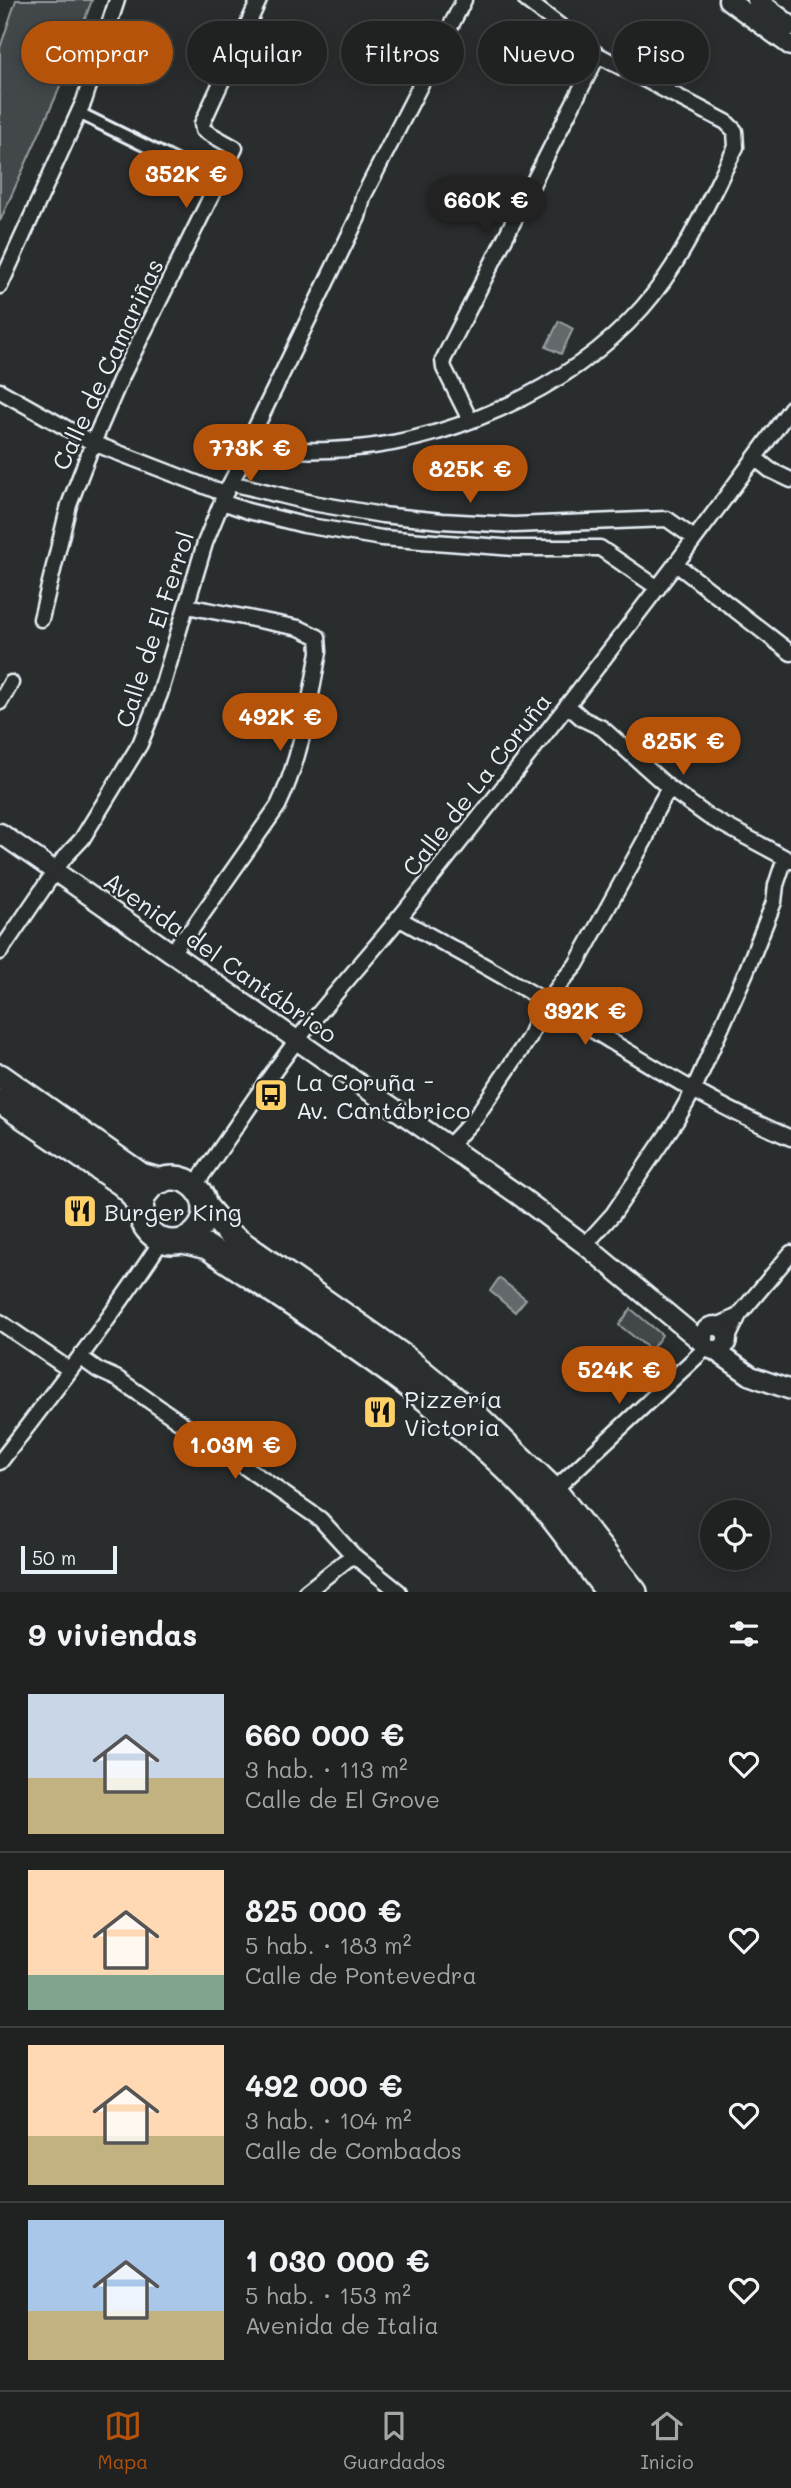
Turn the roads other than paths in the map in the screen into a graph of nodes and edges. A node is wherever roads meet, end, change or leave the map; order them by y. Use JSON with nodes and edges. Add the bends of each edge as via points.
{"nodes":[{"id":1,"x":117,"y":0,"type":"edge"},
{"id":2,"x":259,"y":0,"type":"edge"},
{"id":3,"x":464,"y":0,"type":"edge"},
{"id":4,"x":526,"y":0,"type":"edge"},
{"id":5,"x":729,"y":0,"type":"edge"},
{"id":6,"x":757,"y":0,"type":"edge"},
{"id":7,"x":553,"y":21,"type":"edge"},
{"id":8,"x":791,"y":26,"type":"edge"},
{"id":9,"x":791,"y":47,"type":"edge"},
{"id":10,"x":599,"y":56,"type":"edge"},
{"id":11,"x":583,"y":84,"type":"edge"},
{"id":12,"x":79,"y":113,"type":"junction"},
{"id":13,"x":219,"y":182,"type":"junction"},
{"id":14,"x":0,"y":286,"type":"edge"},
{"id":15,"x":0,"y":391,"type":"edge"},
{"id":16,"x":791,"y":408,"type":"edge"},
{"id":17,"x":470,"y":420,"type":"junction"},
{"id":18,"x":252,"y":442,"type":"junction"},
{"id":19,"x":93,"y":443,"type":"junction"},
{"id":20,"x":755,"y":457,"type":"junction"},
{"id":21,"x":791,"y":480,"type":"edge"},
{"id":22,"x":224,"y":497,"type":"junction"},
{"id":23,"x":694,"y":538,"type":"junction"},
{"id":24,"x":676,"y":564,"type":"junction"},
{"id":25,"x":658,"y":588,"type":"junction"},
{"id":26,"x":187,"y":606,"type":"junction"},
{"id":27,"x":40,"y":619,"type":"dead end"},
{"id":28,"x":791,"y":653,"type":"edge"},
{"id":29,"x":11,"y":683,"type":"dead end"},
{"id":30,"x":0,"y":702,"type":"edge"},
{"id":31,"x":567,"y":705,"type":"junction"},
{"id":32,"x":669,"y":788,"type":"junction"},
{"id":33,"x":0,"y":833,"type":"edge"},
{"id":34,"x":788,"y":859,"type":"edge"},
{"id":35,"x":55,"y":872,"type":"junction"},
{"id":36,"x":398,"y":918,"type":"junction"},
{"id":37,"x":0,"y":952,"type":"edge"},
{"id":38,"x":172,"y":953,"type":"junction"},
{"id":39,"x":548,"y":1003,"type":"junction"},
{"id":40,"x":297,"y":1040,"type":"junction"},
{"id":41,"x":0,"y":1076,"type":"edge"},
{"id":42,"x":693,"y":1091,"type":"junction"},
{"id":43,"x":0,"y":1101,"type":"edge"},
{"id":44,"x":791,"y":1138,"type":"edge"},
{"id":45,"x":449,"y":1146,"type":"junction"},
{"id":46,"x":162,"y":1181,"type":"junction"},
{"id":47,"x":194,"y":1186,"type":"junction"},
{"id":48,"x":205,"y":1206,"type":"junction"},
{"id":49,"x":142,"y":1210,"type":"junction"},
{"id":50,"x":172,"y":1240,"type":"junction"},
{"id":51,"x":585,"y":1245,"type":"junction"},
{"id":52,"x":791,"y":1253,"type":"edge"},
{"id":53,"x":0,"y":1322,"type":"edge"},
{"id":54,"x":715,"y":1340,"type":"junction"},
{"id":55,"x":80,"y":1357,"type":"junction"},
{"id":56,"x":70,"y":1370,"type":"junction"},
{"id":57,"x":791,"y":1390,"type":"edge"},
{"id":58,"x":0,"y":1462,"type":"edge"},
{"id":59,"x":554,"y":1490,"type":"junction"},
{"id":60,"x":354,"y":1555,"type":"junction"},
{"id":61,"x":306,"y":1592,"type":"edge"},
{"id":62,"x":399,"y":1592,"type":"edge"},
{"id":63,"x":608,"y":1592,"type":"edge"},
{"id":64,"x":635,"y":1592,"type":"edge"}],
"edges":[{"from":1,"to":12,"type":"street"},
{"from":2,"to":13,"type":"street","name":"Calle de Camariñas","via":[[202,124],[203,130],[235,148]]},
{"from":3,"to":18,"type":"street","name":"Calle de El Ferrol","via":[[363,197],[358,217]]},
{"from":4,"to":7,"type":"street"},
{"from":5,"to":9,"type":"street"},
{"from":6,"to":8,"type":"street"},
{"from":10,"to":17,"type":"street","via":[[726,122],[735,131],[736,147],[675,263],[642,307],[598,351],[547,386]]},
{"from":11,"to":17,"type":"street","via":[[443,359]]},
{"from":12,"to":13,"type":"street"},
{"from":12,"to":14,"type":"street"},
{"from":13,"to":19,"type":"street","name":"Calle de Camariñas"},
{"from":15,"to":19,"type":"street"},
{"from":16,"to":20,"type":"street","name":"Calle de La Coruña"},
{"from":17,"to":18,"type":"street","via":[[408,440],[356,449],[304,450]]},
{"from":18,"to":22,"type":"street","name":"Calle de El Ferrol"},
{"from":19,"to":22,"type":"street"},
{"from":19,"to":27,"type":"street","name":"Calle de Camariñas","via":[[69,505]]},
{"from":20,"to":21,"type":"street"},
{"from":20,"to":23,"type":"street","name":"Calle de La Coruña"},
{"from":22,"to":23,"type":"street","via":[[514,525],[667,519]]},
{"from":22,"to":25,"type":"street","via":[[248,511],[382,538],[514,548],[600,548]]},
{"from":22,"to":26,"type":"street","name":"Calle de El Ferrol"},
{"from":23,"to":24,"type":"street","name":"Calle de La Coruña"},
{"from":24,"to":25,"type":"street","name":"Calle de La Coruña"},
{"from":24,"to":28,"type":"street"},
{"from":25,"to":31,"type":"street","name":"Calle de La Coruña"},
{"from":26,"to":35,"type":"street","name":"Calle de El Ferrol","via":[[140,744],[82,839]]},
{"from":26,"to":38,"type":"street","via":[[299,628],[318,637],[319,652],[300,751],[283,796]]},
{"from":29,"to":30,"type":"street"},
{"from":31,"to":32,"type":"street","via":[[602,728]]},
{"from":31,"to":36,"type":"street","name":"Calle de La Coruña"},
{"from":32,"to":34,"type":"street","via":[[709,817]]},
{"from":32,"to":39,"type":"street","via":[[576,965]]},
{"from":33,"to":35,"type":"street","name":"Avenida del Cantábrico"},
{"from":34,"to":42,"type":"street","via":[[746,972]]},
{"from":35,"to":37,"type":"street","name":"Calle de El Ferrol"},
{"from":35,"to":38,"type":"street","name":"Avenida del Cantábrico"},
{"from":36,"to":39,"type":"street"},
{"from":36,"to":40,"type":"street","name":"Calle de La Coruña"},
{"from":38,"to":40,"type":"street","name":"Avenida del Cantábrico"},
{"from":39,"to":42,"type":"street"},
{"from":39,"to":45,"type":"street","via":[[475,1118]]},
{"from":40,"to":45,"type":"street","name":"Avenida del Cantábrico"},
{"from":40,"to":47,"type":"street","name":"Calle de La Coruña"},
{"from":41,"to":46,"type":"main road","via":[[141,1175]]},
{"from":42,"to":44,"type":"street"},
{"from":42,"to":51,"type":"street","via":[[613,1214]]},
{"from":43,"to":49,"type":"main road","via":[[121,1184]]},
{"from":45,"to":51,"type":"street","name":"Avenida del Cantábrico"},
{"from":46,"to":47,"type":"main road","via":[[173,1178]]},
{"from":46,"to":49,"type":"main road","via":[[151,1187]]},
{"from":47,"to":48,"type":"main road"},
{"from":48,"to":50,"type":"main road","via":[[193,1236]]},
{"from":48,"to":59,"type":"main road","via":[[230,1236],[404,1357],[481,1420]]},
{"from":49,"to":50,"type":"main road","via":[[147,1228]]},
{"from":50,"to":55,"type":"street","via":[[138,1277]]},
{"from":50,"to":63,"type":"main road","via":[[207,1247],[393,1373],[469,1434],[540,1504]]},
{"from":51,"to":54,"type":"street","name":"Avenida del Cantábrico","via":[[681,1325],[699,1329]]},
{"from":52,"to":54,"type":"street"},
{"from":53,"to":56,"type":"street"},
{"from":54,"to":57,"type":"street","via":[[751,1376]]},
{"from":54,"to":59,"type":"street"},
{"from":55,"to":56,"type":"street"},
{"from":55,"to":60,"type":"street","via":[[320,1519]]},
{"from":56,"to":58,"type":"street"},
{"from":59,"to":64,"type":"main road"},
{"from":60,"to":61,"type":"street"},
{"from":60,"to":62,"type":"street"}]}
